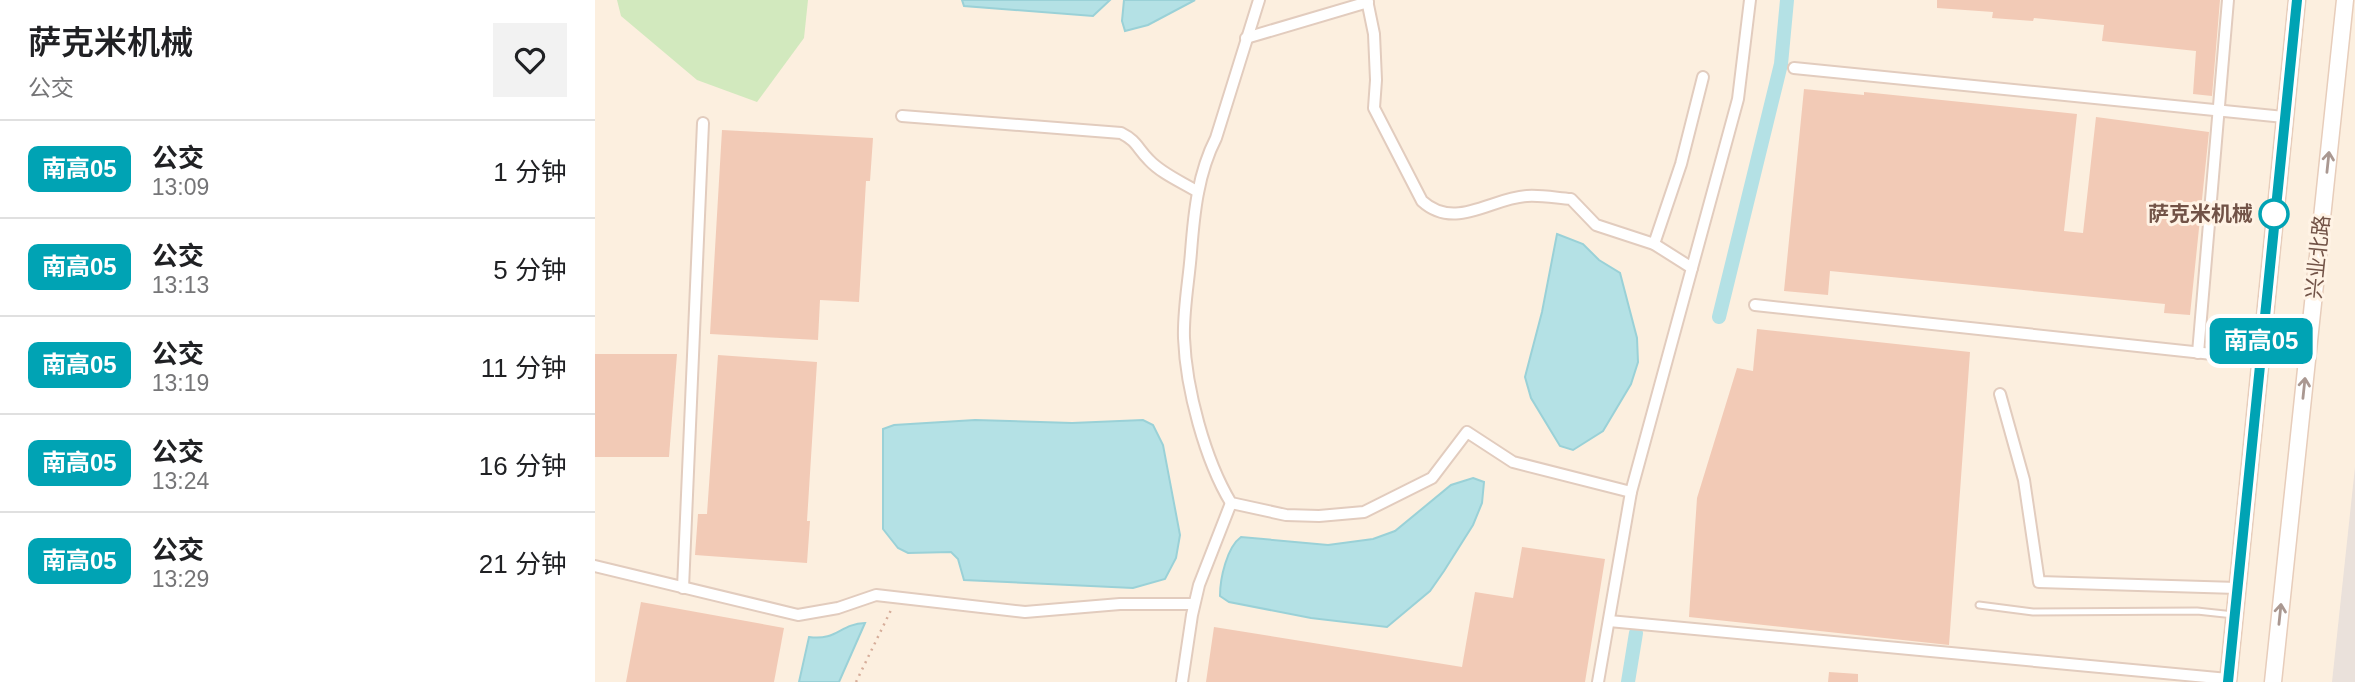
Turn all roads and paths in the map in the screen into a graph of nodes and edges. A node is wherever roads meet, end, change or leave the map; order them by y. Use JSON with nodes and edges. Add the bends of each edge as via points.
{"nodes":[{"id":1,"x":1259,"y":0,"type":"edge"},
{"id":2,"x":1749,"y":0,"type":"edge"},
{"id":3,"x":2228,"y":0,"type":"edge"},
{"id":4,"x":2297,"y":0,"type":"edge"},
{"id":5,"x":2345,"y":0,"type":"edge"},
{"id":6,"x":1367,"y":1,"type":"edge"},
{"id":7,"x":1246,"y":38,"type":"junction"},
{"id":8,"x":1794,"y":68,"type":"dead end"},
{"id":9,"x":1703,"y":77,"type":"dead end"},
{"id":10,"x":2219,"y":111,"type":"junction"},
{"id":11,"x":902,"y":116,"type":"dead end"},
{"id":12,"x":2284,"y":117,"type":"junction"},
{"id":13,"x":703,"y":123,"type":"dead end"},
{"id":14,"x":1198,"y":192,"type":"junction"},
{"id":15,"x":1654,"y":244,"type":"junction"},
{"id":16,"x":1692,"y":268,"type":"junction"},
{"id":17,"x":1755,"y":305,"type":"dead end"},
{"id":18,"x":2198,"y":353,"type":"junction"},
{"id":19,"x":2259,"y":359,"type":"junction"},
{"id":20,"x":2000,"y":394,"type":"dead end"},
{"id":21,"x":1631,"y":492,"type":"junction"},
{"id":22,"x":1231,"y":503,"type":"junction"},
{"id":23,"x":595,"y":566,"type":"edge"},
{"id":24,"x":683,"y":587,"type":"junction"},
{"id":25,"x":2237,"y":587,"type":"junction"},
{"id":26,"x":897,"y":597,"type":"junction"},
{"id":27,"x":1194,"y":604,"type":"junction"},
{"id":28,"x":1979,"y":605,"type":"dead end"},
{"id":29,"x":2234,"y":615,"type":"junction"},
{"id":30,"x":1609,"y":621,"type":"junction"},
{"id":31,"x":2228,"y":680,"type":"edge"},
{"id":32,"x":856,"y":682,"type":"edge"},
{"id":33,"x":1182,"y":682,"type":"edge"},
{"id":34,"x":1598,"y":682,"type":"edge"},
{"id":35,"x":2273,"y":682,"type":"edge"}],
"edges":[{"from":1,"to":7,"type":"street"},
{"from":2,"to":16,"type":"street","via":[[1738,99]]},
{"from":3,"to":10,"type":"street"},
{"from":4,"to":12,"type":"main road"},
{"from":35,"to":5,"type":"main road","name":"兴业北路","one_way":true},
{"from":6,"to":7,"type":"street"},
{"from":6,"to":15,"type":"street","via":[[1374,34],[1374,108],[1422,201],[1430,208],[1460,215],[1525,195],[1571,199],[1596,225]]},
{"from":7,"to":14,"type":"street"},
{"from":8,"to":10,"type":"street"},
{"from":9,"to":15,"type":"street"},
{"from":10,"to":12,"type":"street"},
{"from":10,"to":18,"type":"street"},
{"from":11,"to":14,"type":"street","via":[[1121,132],[1134,139],[1162,171]]},
{"from":12,"to":19,"type":"main road"},
{"from":13,"to":24,"type":"street"},
{"from":14,"to":22,"type":"street","via":[[1184,338],[1194,402],[1217,479]]},
{"from":15,"to":16,"type":"street"},
{"from":16,"to":21,"type":"street"},
{"from":17,"to":18,"type":"street"},
{"from":18,"to":19,"type":"street"},
{"from":19,"to":25,"type":"main road"},
{"from":20,"to":25,"type":"street","via":[[2024,480],[2039,582]]},
{"from":21,"to":22,"type":"street","via":[[1513,462],[1467,432],[1432,478],[1364,512],[1286,514]]},
{"from":21,"to":30,"type":"street"},
{"from":22,"to":27,"type":"street"},
{"from":23,"to":24,"type":"street"},
{"from":24,"to":26,"type":"street","via":[[798,615],[876,595]]},
{"from":25,"to":29,"type":"main road"},
{"from":26,"to":27,"type":"street","via":[[1025,612]]},
{"from":26,"to":32,"type":"path"},
{"from":27,"to":33,"type":"street"},
{"from":28,"to":29,"type":"lane","via":[[2033,612]]},
{"from":29,"to":31,"type":"main road"},
{"from":30,"to":31,"type":"street"},
{"from":30,"to":34,"type":"street"}]}
